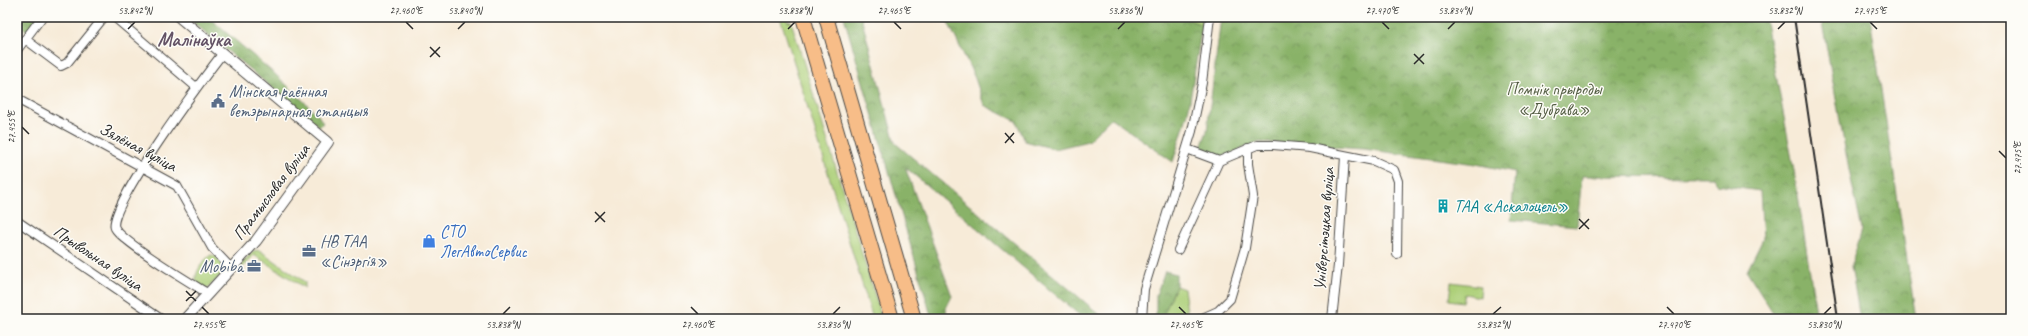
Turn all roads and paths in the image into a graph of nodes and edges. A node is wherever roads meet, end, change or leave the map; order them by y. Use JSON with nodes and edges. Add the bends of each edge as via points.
{"nodes":[{"id":1,"x":42,"y":17,"type":"edge"},
{"id":2,"x":104,"y":17,"type":"edge"},
{"id":3,"x":114,"y":17,"type":"edge"},
{"id":4,"x":179,"y":17,"type":"edge"},
{"id":5,"x":803,"y":17,"type":"edge"},
{"id":6,"x":826,"y":17,"type":"edge"},
{"id":7,"x":1210,"y":17,"type":"edge"},
{"id":8,"x":25,"y":39,"type":"junction"},
{"id":9,"x":17,"y":50,"type":"edge"},
{"id":10,"x":223,"y":53,"type":"junction"},
{"id":11,"x":196,"y":87,"type":"junction"},
{"id":12,"x":17,"y":99,"type":"edge"},
{"id":13,"x":1248,"y":148,"type":"junction"},
{"id":14,"x":1187,"y":149,"type":"junction"},
{"id":15,"x":1345,"y":156,"type":"junction"},
{"id":16,"x":1219,"y":161,"type":"junction"},
{"id":17,"x":142,"y":168,"type":"junction"},
{"id":18,"x":17,"y":221,"type":"edge"},
{"id":19,"x":1178,"y":250,"type":"dead end"},
{"id":20,"x":1397,"y":254,"type":"dead end"},
{"id":21,"x":232,"y":269,"type":"junction"},
{"id":22,"x":208,"y":293,"type":"junction"},
{"id":23,"x":161,"y":319,"type":"edge"},
{"id":24,"x":185,"y":319,"type":"edge"},
{"id":25,"x":892,"y":319,"type":"edge"},
{"id":26,"x":914,"y":319,"type":"edge"},
{"id":27,"x":1142,"y":319,"type":"edge"},
{"id":28,"x":1200,"y":319,"type":"edge"},
{"id":29,"x":1332,"y":319,"type":"edge"}],
"edges":[{"from":1,"to":8,"type":"street"},
{"from":2,"to":8,"type":"street","via":[[67,63],[61,66]]},
{"from":3,"to":11,"type":"street"},
{"from":4,"to":10,"type":"street"},
{"from":5,"to":25,"type":"highway"},
{"from":6,"to":26,"type":"highway"},
{"from":7,"to":14,"type":"street","via":[[1202,83]]},
{"from":8,"to":9,"type":"street"},
{"from":10,"to":11,"type":"street"},
{"from":10,"to":21,"type":"street","name":"Прамысловая вуліца","via":[[328,142],[256,241]]},
{"from":11,"to":17,"type":"street"},
{"from":12,"to":17,"type":"street","name":"Зялёная вуліца"},
{"from":13,"to":15,"type":"street","via":[[1257,145],[1302,147]]},
{"from":13,"to":16,"type":"street"},
{"from":13,"to":28,"type":"street","via":[[1253,196],[1244,248],[1230,299],[1218,311]]},
{"from":14,"to":16,"type":"street"},
{"from":14,"to":27,"type":"street","via":[[1144,289]]},
{"from":15,"to":20,"type":"street","name":"Універсітэцкая вуліца","via":[[1374,161],[1394,170],[1398,182]]},
{"from":15,"to":29,"type":"street","name":"Універсітэцкая вуліца"},
{"from":16,"to":19,"type":"street"},
{"from":17,"to":21,"type":"street","name":"Зялёная вуліца","via":[[178,186],[212,248]]},
{"from":17,"to":22,"type":"street","via":[[118,212],[114,223],[116,229],[159,262]]},
{"from":18,"to":23,"type":"street","name":"Прывольная вуліца"},
{"from":21,"to":22,"type":"street","name":"Прамысловая вуліца"},
{"from":22,"to":24,"type":"street","name":"Прамысловая вуліца"}]}
